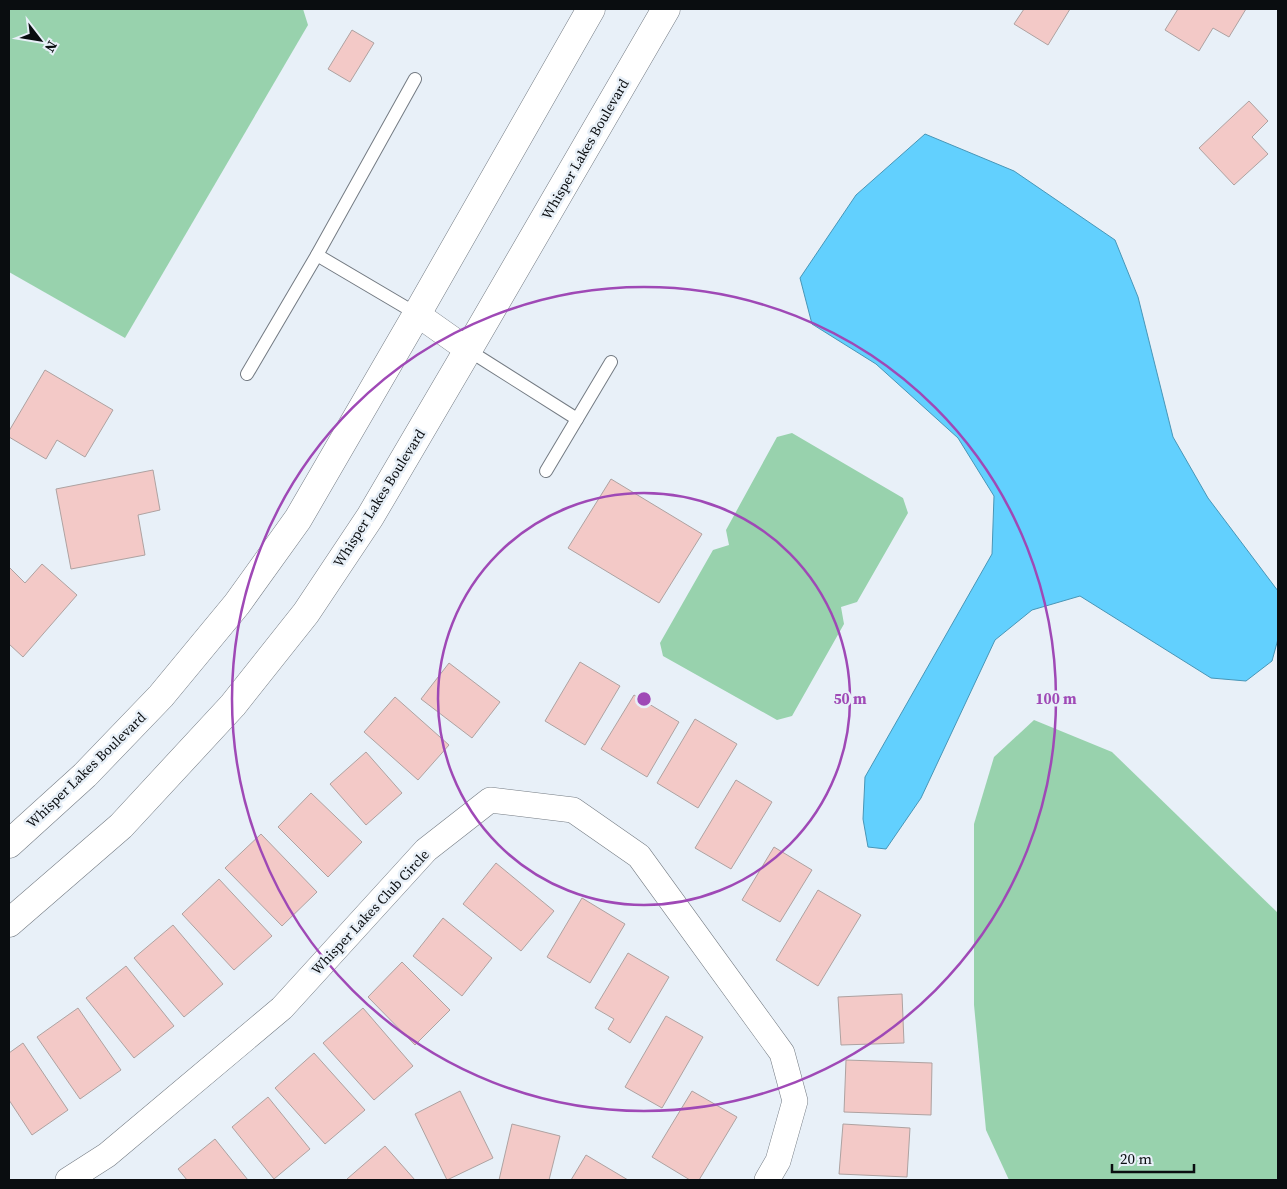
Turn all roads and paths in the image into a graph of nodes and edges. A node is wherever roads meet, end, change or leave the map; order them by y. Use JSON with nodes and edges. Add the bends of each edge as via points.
{"nodes":[{"id":1,"x":591,"y":9,"type":"edge"},
{"id":2,"x":666,"y":9,"type":"edge"},
{"id":3,"x":415,"y":79,"type":"dead end"},
{"id":4,"x":317,"y":254,"type":"junction"},
{"id":5,"x":417,"y":314,"type":"junction"},
{"id":6,"x":468,"y":350,"type":"junction"},
{"id":7,"x":611,"y":362,"type":"dead end"},
{"id":8,"x":247,"y":374,"type":"dead end"},
{"id":9,"x":577,"y":419,"type":"junction"},
{"id":10,"x":546,"y":471,"type":"dead end"},
{"id":11,"x":9,"y":844,"type":"edge"},
{"id":12,"x":9,"y":923,"type":"edge"},
{"id":13,"x":68,"y":1180,"type":"edge"},
{"id":14,"x":767,"y":1180,"type":"edge"}],
"edges":[{"from":1,"to":5,"type":"street","name":"Whisper Lakes Boulevard"},
{"from":2,"to":6,"type":"street","name":"Whisper Lakes Boulevard"},
{"from":3,"to":4,"type":"lane"},
{"from":4,"to":5,"type":"lane"},
{"from":4,"to":8,"type":"lane"},
{"from":5,"to":6,"type":"street"},
{"from":5,"to":11,"type":"street","name":"Whisper Lakes Boulevard","via":[[298,519],[237,604],[162,696],[85,775]]},
{"from":6,"to":9,"type":"lane"},
{"from":6,"to":12,"type":"street","name":"Whisper Lakes Boulevard","via":[[370,517],[306,613],[233,705],[121,826]]},
{"from":7,"to":9,"type":"lane"},
{"from":9,"to":10,"type":"lane"},
{"from":13,"to":14,"type":"street","name":"Whisper Lakes Club Circle","via":[[107,1155],[282,1008],[426,850],[490,800],[573,810],[639,856],[651,872],[782,1053],[794,1101],[778,1161]]}]}
